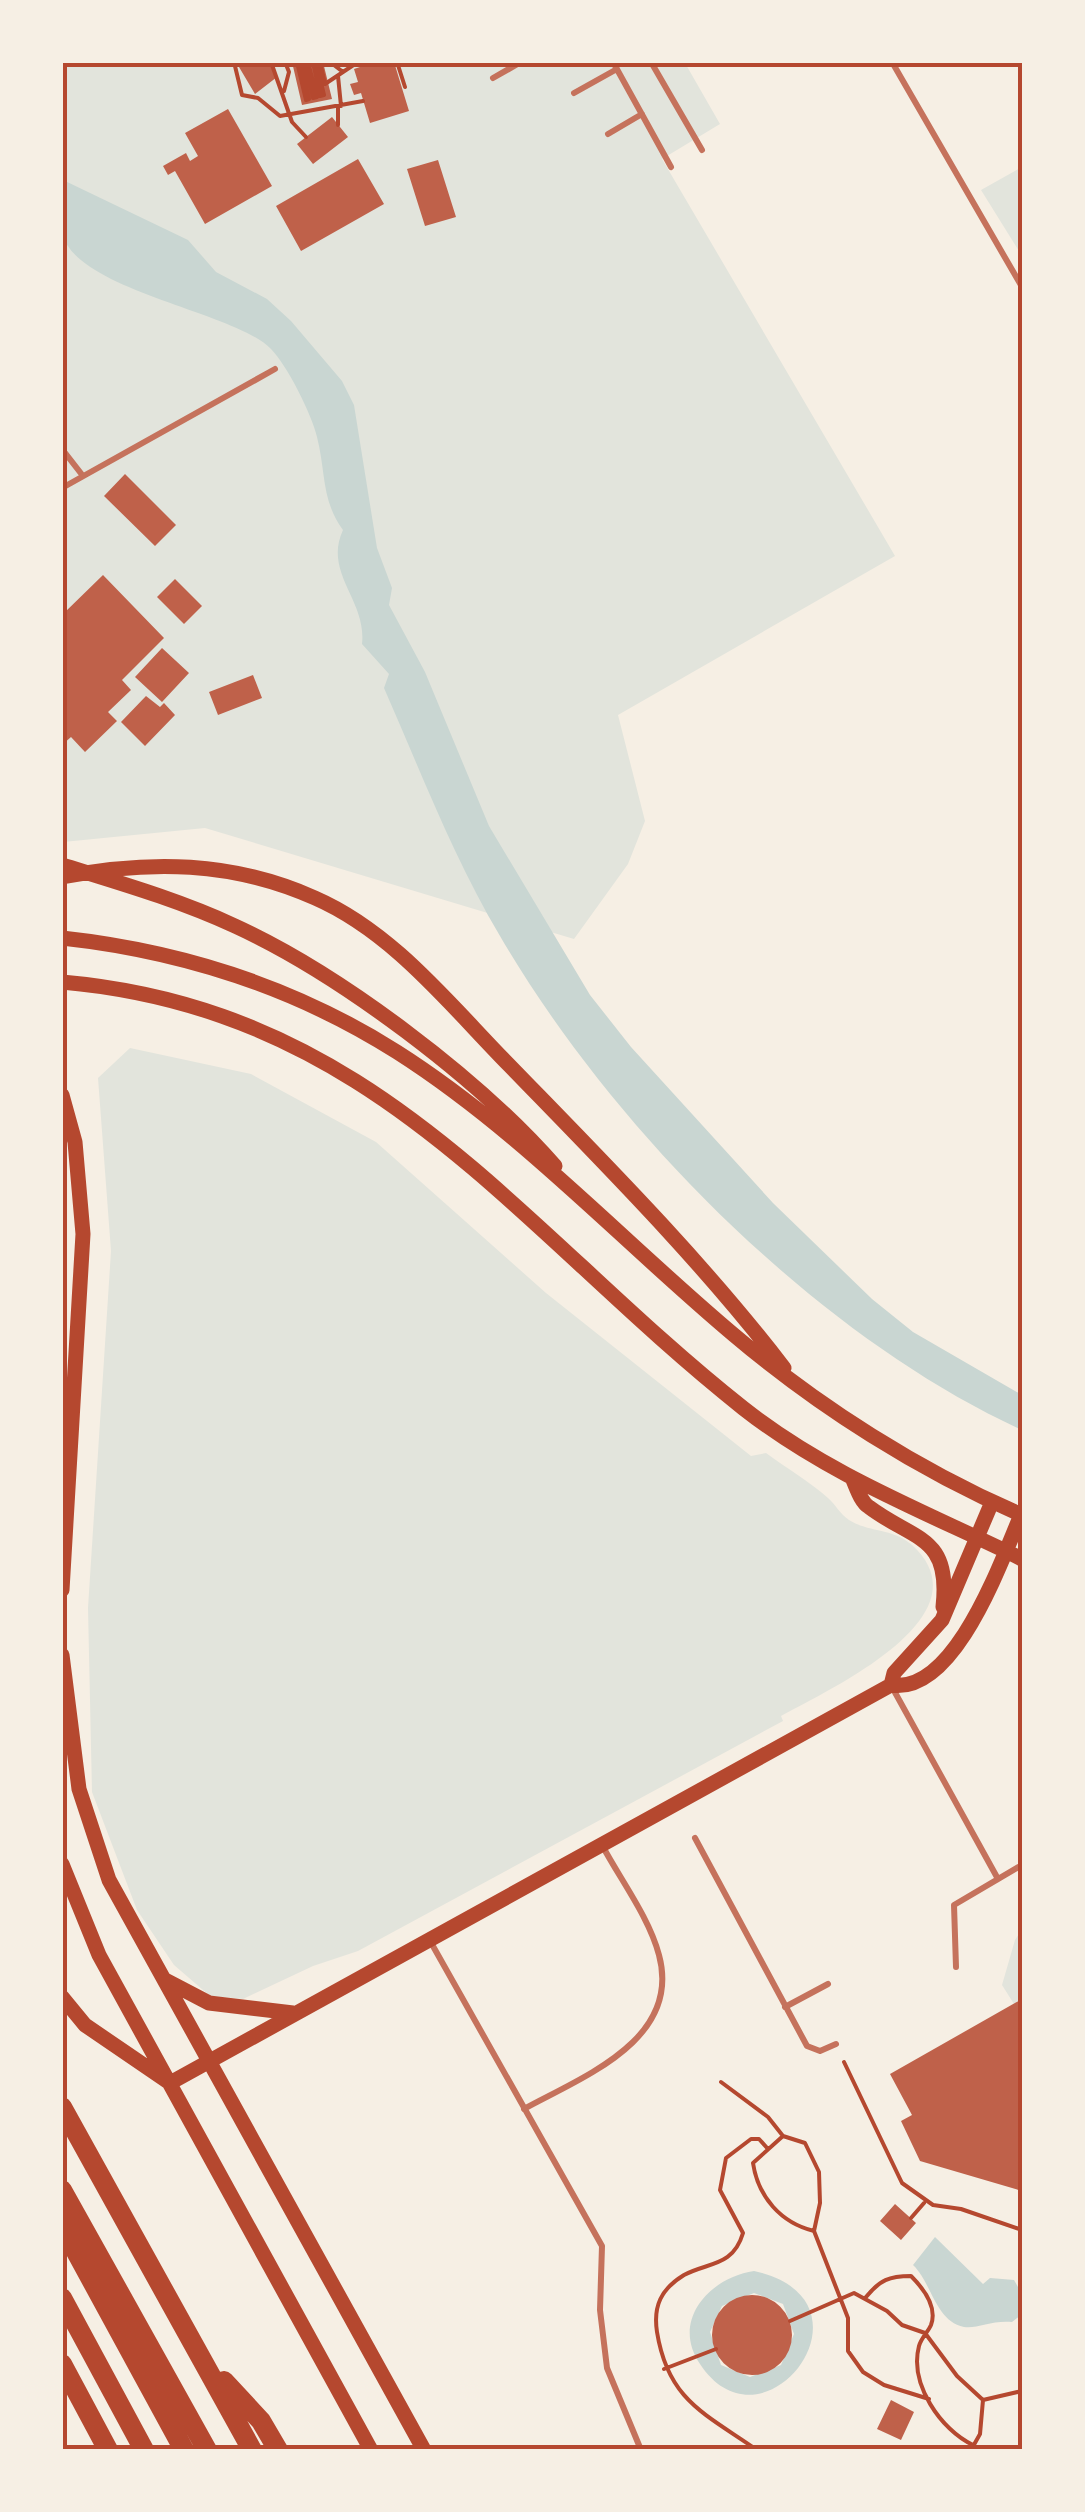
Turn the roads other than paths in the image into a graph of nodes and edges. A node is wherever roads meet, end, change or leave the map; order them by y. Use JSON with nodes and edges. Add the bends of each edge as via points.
{"nodes":[{"id":1,"x":521,"y":62,"type":"edge"},
{"id":2,"x":651,"y":62,"type":"edge"},
{"id":3,"x":892,"y":62,"type":"edge"},
{"id":4,"x":615,"y":66,"type":"edge"},
{"id":5,"x":493,"y":78,"type":"dead end"},
{"id":6,"x":574,"y":93,"type":"dead end"},
{"id":7,"x":642,"y":114,"type":"junction"},
{"id":8,"x":608,"y":134,"type":"dead end"},
{"id":9,"x":702,"y":150,"type":"dead end"},
{"id":10,"x":671,"y":166,"type":"dead end"},
{"id":11,"x":1022,"y":286,"type":"edge"},
{"id":12,"x":274,"y":369,"type":"dead end"},
{"id":13,"x":62,"y":449,"type":"edge"},
{"id":14,"x":84,"y":476,"type":"junction"},
{"id":15,"x":62,"y":488,"type":"edge"},
{"id":16,"x":62,"y":864,"type":"edge"},
{"id":17,"x":62,"y":877,"type":"edge"},
{"id":18,"x":62,"y":938,"type":"edge"},
{"id":19,"x":62,"y":982,"type":"edge"},
{"id":20,"x":62,"y":1095,"type":"edge"},
{"id":21,"x":588,"y":1204,"type":"junction"},
{"id":22,"x":62,"y":1286,"type":"edge"},
{"id":23,"x":80,"y":1287,"type":"junction"},
{"id":24,"x":795,"y":1384,"type":"junction"},
{"id":25,"x":853,"y":1480,"type":"junction"},
{"id":26,"x":992,"y":1502,"type":"junction"},
{"id":27,"x":1022,"y":1515,"type":"edge"},
{"id":28,"x":978,"y":1538,"type":"junction"},
{"id":29,"x":1006,"y":1550,"type":"junction"},
{"id":30,"x":1022,"y":1559,"type":"edge"},
{"id":31,"x":62,"y":1590,"type":"edge"},
{"id":32,"x":942,"y":1620,"type":"junction"},
{"id":33,"x":62,"y":1655,"type":"edge"},
{"id":34,"x":891,"y":1685,"type":"junction"},
{"id":35,"x":695,"y":1838,"type":"dead end"},
{"id":36,"x":601,"y":1844,"type":"junction"},
{"id":37,"x":62,"y":1864,"type":"edge"},
{"id":38,"x":1022,"y":1865,"type":"edge"},
{"id":39,"x":998,"y":1878,"type":"junction"},
{"id":40,"x":429,"y":1938,"type":"junction"},
{"id":41,"x":956,"y":1967,"type":"dead end"},
{"id":42,"x":164,"y":1980,"type":"junction"},
{"id":43,"x":828,"y":1984,"type":"dead end"},
{"id":44,"x":62,"y":1996,"type":"edge"},
{"id":45,"x":786,"y":2007,"type":"junction"},
{"id":46,"x":292,"y":2013,"type":"junction"},
{"id":47,"x":836,"y":2044,"type":"dead end"},
{"id":48,"x":208,"y":2061,"type":"junction"},
{"id":49,"x":170,"y":2083,"type":"junction"},
{"id":50,"x":62,"y":2106,"type":"edge"},
{"id":51,"x":524,"y":2109,"type":"junction"},
{"id":52,"x":62,"y":2190,"type":"edge"},
{"id":53,"x":62,"y":2226,"type":"edge"},
{"id":54,"x":62,"y":2298,"type":"edge"},
{"id":55,"x":204,"y":2358,"type":"junction"},
{"id":56,"x":62,"y":2364,"type":"edge"},
{"id":57,"x":108,"y":2450,"type":"edge"},
{"id":58,"x":144,"y":2450,"type":"edge"},
{"id":59,"x":184,"y":2450,"type":"edge"},
{"id":60,"x":207,"y":2450,"type":"edge"},
{"id":61,"x":252,"y":2450,"type":"edge"},
{"id":62,"x":278,"y":2450,"type":"edge"},
{"id":63,"x":371,"y":2450,"type":"edge"},
{"id":64,"x":424,"y":2450,"type":"edge"},
{"id":65,"x":641,"y":2450,"type":"edge"}],
"edges":[{"from":1,"to":5,"type":"lane"},
{"from":2,"to":9,"type":"lane"},
{"from":3,"to":11,"type":"lane"},
{"from":4,"to":6,"type":"lane"},
{"from":4,"to":7,"type":"lane"},
{"from":7,"to":8,"type":"lane"},
{"from":7,"to":10,"type":"lane"},
{"from":12,"to":14,"type":"lane"},
{"from":13,"to":14,"type":"lane"},
{"from":14,"to":15,"type":"lane"},
{"from":16,"to":21,"type":"main road","via":[[260,938],[350,993],[496,1108]]},
{"from":17,"to":24,"type":"main road","via":[[138,864],[207,868],[290,887],[372,932],[602,1161],[740,1311]]},
{"from":18,"to":21,"type":"main road","via":[[123,946],[243,978],[358,1029],[453,1091]]},
{"from":19,"to":25,"type":"main road","via":[[232,1020],[379,1093],[476,1167],[744,1409]]},
{"from":20,"to":23,"type":"main road","via":[[83,1205]]},
{"from":21,"to":24,"type":"main road"},
{"from":22,"to":23,"type":"lane"},
{"from":23,"to":31,"type":"main road"},
{"from":24,"to":26,"type":"main road"},
{"from":25,"to":28,"type":"main road"},
{"from":25,"to":32,"type":"main road","via":[[866,1506],[932,1546],[944,1576]]},
{"from":26,"to":27,"type":"main road"},
{"from":26,"to":28,"type":"main road"},
{"from":27,"to":29,"type":"main road"},
{"from":28,"to":29,"type":"main road"},
{"from":28,"to":32,"type":"main road"},
{"from":29,"to":30,"type":"main road"},
{"from":29,"to":34,"type":"main road","via":[[956,1647],[920,1680]]},
{"from":32,"to":34,"type":"main road","via":[[894,1673]]},
{"from":33,"to":42,"type":"main road","via":[[72,1756],[94,1841]]},
{"from":34,"to":36,"type":"main road"},
{"from":34,"to":39,"type":"lane"},
{"from":35,"to":45,"type":"lane"},
{"from":36,"to":40,"type":"main road"},
{"from":36,"to":51,"type":"lane","via":[[658,1953],[657,2004],[642,2034],[616,2058]]},
{"from":37,"to":49,"type":"main road","via":[[99,1955]]},
{"from":38,"to":39,"type":"lane"},
{"from":39,"to":41,"type":"lane","via":[[954,1905]]},
{"from":40,"to":46,"type":"main road"},
{"from":40,"to":51,"type":"lane"},
{"from":42,"to":46,"type":"main road","via":[[209,2003]]},
{"from":42,"to":48,"type":"main road"},
{"from":43,"to":45,"type":"lane"},
{"from":44,"to":49,"type":"main road","via":[[86,2025]]},
{"from":45,"to":47,"type":"lane","via":[[807,2046],[820,2051]]},
{"from":46,"to":48,"type":"main road"},
{"from":48,"to":49,"type":"main road"},
{"from":48,"to":64,"type":"main road"},
{"from":49,"to":63,"type":"main road"},
{"from":50,"to":55,"type":"highway"},
{"from":51,"to":65,"type":"lane","via":[[602,2246],[607,2368]]},
{"from":52,"to":60,"type":"highway"},
{"from":53,"to":59,"type":"highway"},
{"from":54,"to":58,"type":"highway"},
{"from":55,"to":61,"type":"highway"},
{"from":55,"to":62,"type":"highway"},
{"from":56,"to":57,"type":"highway"}]}
